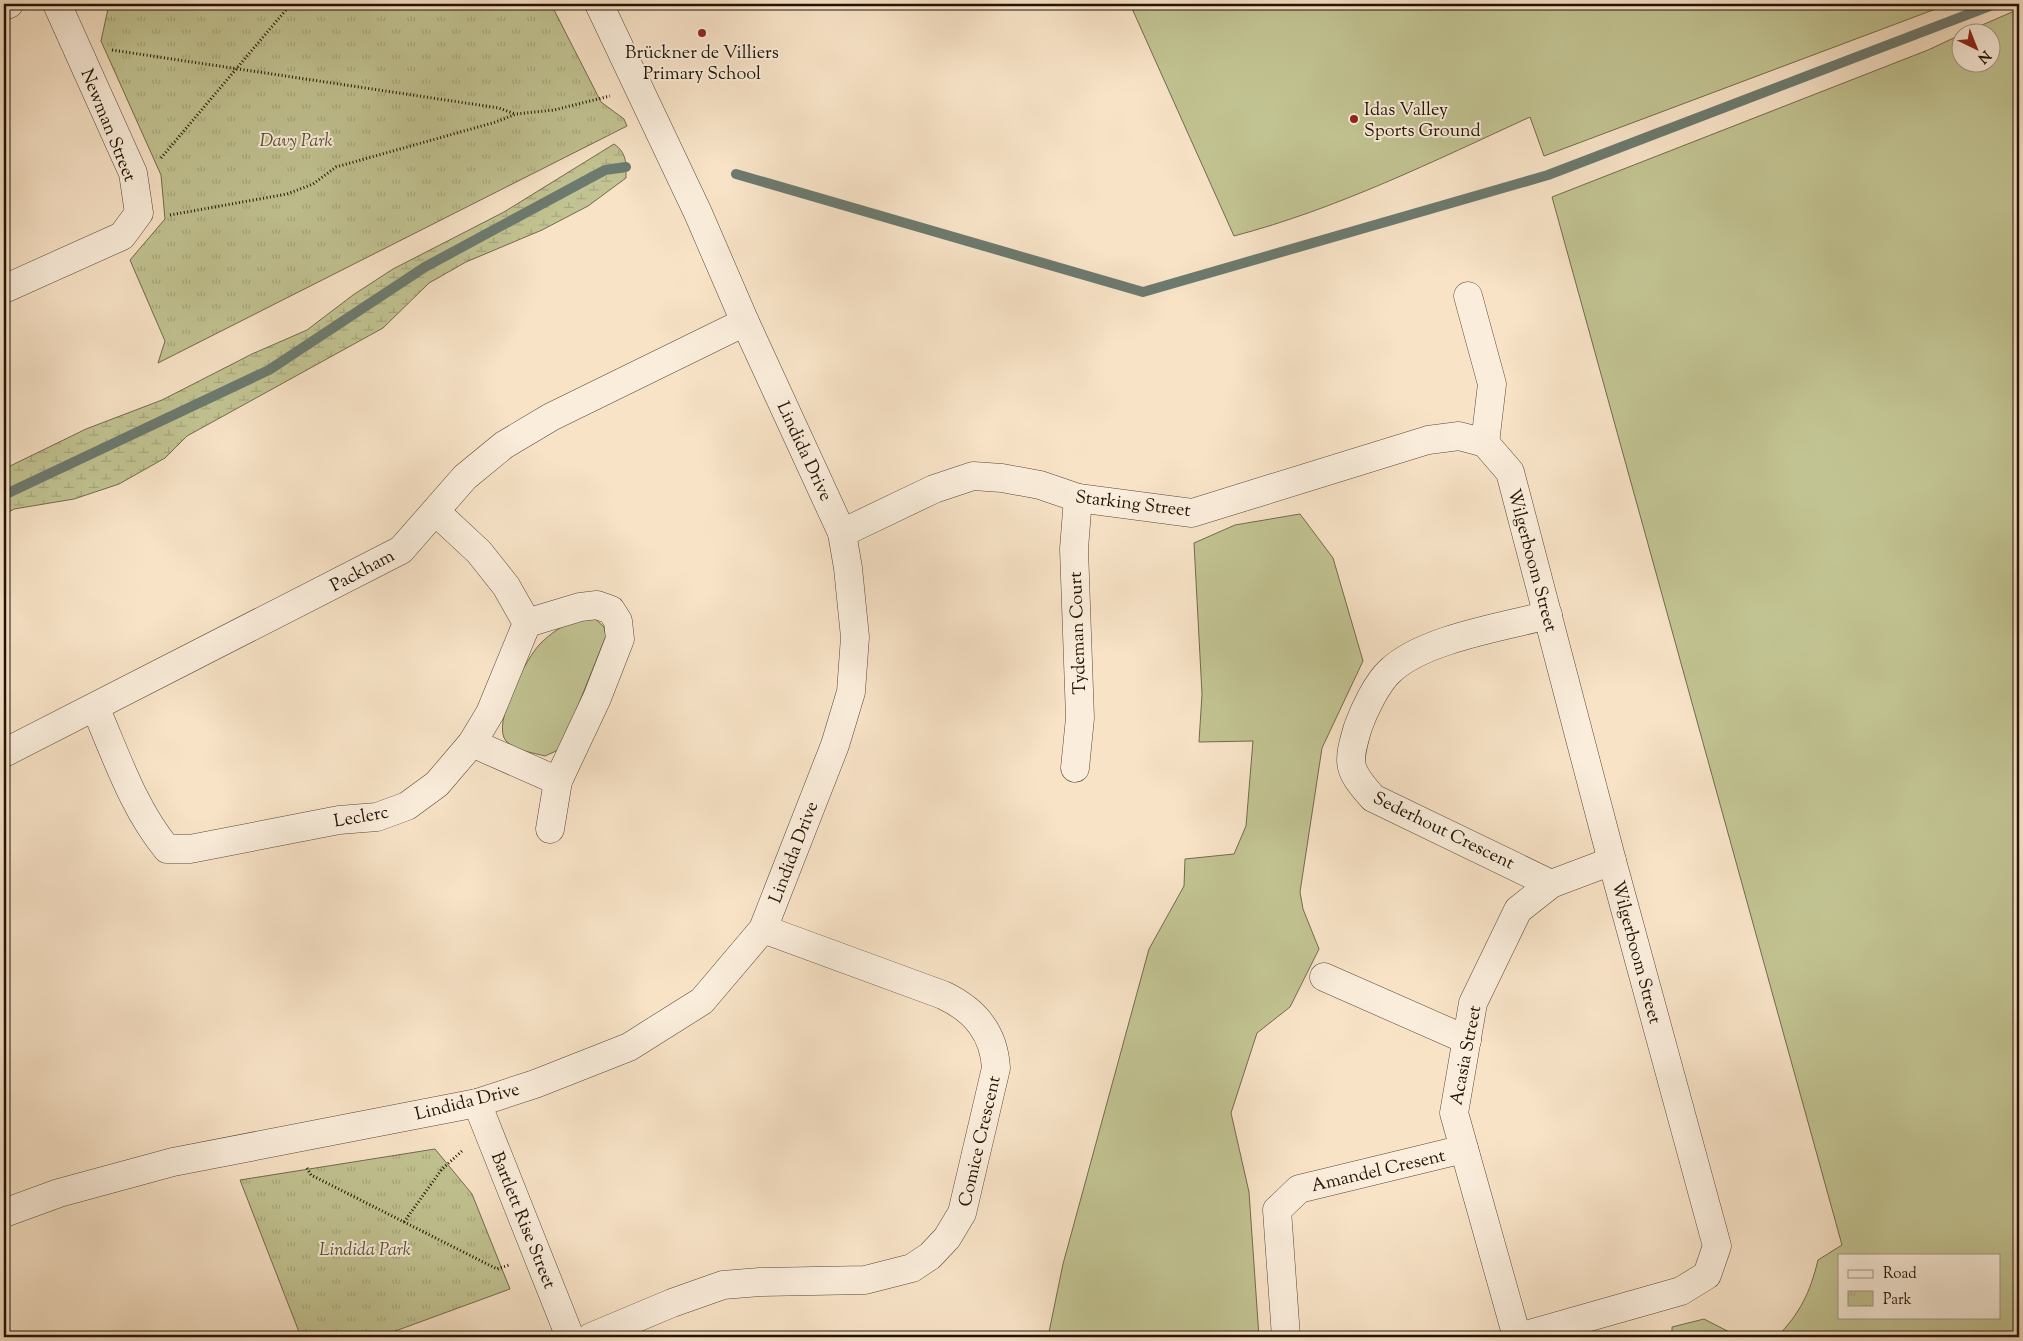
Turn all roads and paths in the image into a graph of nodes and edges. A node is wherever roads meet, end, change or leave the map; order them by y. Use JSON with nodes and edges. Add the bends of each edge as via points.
{"nodes":[{"id":1,"x":9,"y":4,"type":"edge"},
{"id":2,"x":57,"y":4,"type":"edge"},
{"id":3,"x":291,"y":4,"type":"edge"},
{"id":4,"x":600,"y":4,"type":"edge"},
{"id":5,"x":4,"y":6,"type":"edge"},
{"id":6,"x":104,"y":48,"type":"dead end"},
{"id":7,"x":236,"y":69,"type":"junction"},
{"id":8,"x":612,"y":96,"type":"dead end"},
{"id":9,"x":516,"y":114,"type":"junction"},
{"id":10,"x":161,"y":159,"type":"dead end"},
{"id":11,"x":164,"y":216,"type":"dead end"},
{"id":12,"x":4,"y":289,"type":"edge"},
{"id":13,"x":1468,"y":296,"type":"dead end"},
{"id":14,"x":745,"y":322,"type":"junction"},
{"id":15,"x":1484,"y":443,"type":"junction"},
{"id":16,"x":1078,"y":498,"type":"junction"},
{"id":17,"x":436,"y":512,"type":"junction"},
{"id":18,"x":842,"y":532,"type":"junction"},
{"id":19,"x":1548,"y":615,"type":"junction"},
{"id":20,"x":527,"y":623,"type":"junction"},
{"id":21,"x":95,"y":707,"type":"junction"},
{"id":22,"x":472,"y":743,"type":"junction"},
{"id":23,"x":4,"y":753,"type":"edge"},
{"id":24,"x":1075,"y":768,"type":"dead end"},
{"id":25,"x":558,"y":781,"type":"junction"},
{"id":26,"x":550,"y":829,"type":"dead end"},
{"id":27,"x":1612,"y":861,"type":"junction"},
{"id":28,"x":1551,"y":884,"type":"junction"},
{"id":29,"x":763,"y":929,"type":"junction"},
{"id":30,"x":1324,"y":977,"type":"dead end"},
{"id":31,"x":1467,"y":1040,"type":"junction"},
{"id":32,"x":477,"y":1103,"type":"junction"},
{"id":33,"x":488,"y":1130,"type":"junction"},
{"id":34,"x":292,"y":1139,"type":"junction"},
{"id":35,"x":1464,"y":1149,"type":"junction"},
{"id":36,"x":4,"y":1213,"type":"edge"},
{"id":37,"x":404,"y":1222,"type":"junction"},
{"id":38,"x":538,"y":1257,"type":"junction"},
{"id":39,"x":570,"y":1337,"type":"edge"},
{"id":40,"x":591,"y":1337,"type":"edge"},
{"id":41,"x":1286,"y":1337,"type":"edge"},
{"id":42,"x":1518,"y":1337,"type":"edge"}],
"edges":[{"from":1,"to":5,"type":"street"},
{"from":2,"to":12,"type":"street","name":"Newman Street","via":[[133,173],[139,213],[122,236]]},
{"from":3,"to":7,"type":"path"},
{"from":4,"to":14,"type":"street","name":"Lindida Drive"},
{"from":6,"to":7,"type":"path"},
{"from":7,"to":9,"type":"path","via":[[499,108]]},
{"from":7,"to":10,"type":"path"},
{"from":8,"to":9,"type":"path","via":[[554,110]]},
{"from":9,"to":11,"type":"path","via":[[336,167],[313,184],[287,194]]},
{"from":13,"to":15,"type":"street","via":[[1492,384]]},
{"from":14,"to":17,"type":"street","name":"Packham","via":[[551,417],[504,445],[464,477]]},
{"from":14,"to":18,"type":"street","name":"Lindida Drive"},
{"from":15,"to":16,"type":"street","name":"Starking Street","via":[[1460,436],[1428,440],[1192,513]]},
{"from":15,"to":19,"type":"street","name":"Wilgerboom Street","via":[[1510,472]]},
{"from":16,"to":18,"type":"street","name":"Starking Street","via":[[1040,485],[973,476],[934,489]]},
{"from":16,"to":24,"type":"street","name":"Tydeman Court","via":[[1074,549],[1080,718]]},
{"from":17,"to":20,"type":"street","via":[[479,552],[506,586]]},
{"from":17,"to":21,"type":"street","name":"Packham","via":[[401,550]]},
{"from":18,"to":29,"type":"street","name":"Lindida Drive","via":[[855,637],[851,692],[835,745]]},
{"from":19,"to":27,"type":"street","name":"Wilgerboom Street"},
{"from":19,"to":28,"type":"street","name":"Sederhout Crescent","via":[[1415,653],[1389,671],[1363,712],[1350,754],[1355,778],[1373,798]]},
{"from":20,"to":22,"type":"street","name":"Leclerc","via":[[490,713]]},
{"from":20,"to":25,"type":"street","via":[[580,606],[598,604],[611,610],[618,621],[620,638],[617,647]]},
{"from":21,"to":22,"type":"street","name":"Leclerc","via":[[142,812],[167,848],[190,848],[339,820],[377,817],[407,806],[437,784]]},
{"from":21,"to":23,"type":"street","name":"Packham"},
{"from":22,"to":25,"type":"street"},
{"from":25,"to":26,"type":"street"},
{"from":27,"to":28,"type":"street","name":"Acasia Street"},
{"from":27,"to":42,"type":"street","name":"Wilgerboom Street","via":[[1717,1246],[1707,1276],[1681,1291]]},
{"from":28,"to":31,"type":"street","name":"Acasia Street","via":[[1518,910],[1473,1004]]},
{"from":29,"to":32,"type":"street","name":"Lindida Drive","via":[[702,1001],[629,1047]]},
{"from":29,"to":40,"type":"street","name":"Comice Crescent","via":[[956,1001],[988,1034],[995,1049],[996,1068],[962,1213],[947,1238],[930,1256],[912,1268],[865,1280],[723,1285]]},
{"from":30,"to":31,"type":"street"},
{"from":31,"to":35,"type":"street","name":"Acasia Street","via":[[1454,1113]]},
{"from":32,"to":33,"type":"street","name":"Bartlett Rise Street"},
{"from":32,"to":34,"type":"street","name":"Lindida Drive"},
{"from":33,"to":37,"type":"path","via":[[442,1169]]},
{"from":33,"to":38,"type":"street","name":"Bartlett Rise Street"},
{"from":34,"to":36,"type":"street","name":"Lindida Drive","via":[[173,1162],[59,1193]]},
{"from":34,"to":37,"type":"path","via":[[311,1175]]},
{"from":35,"to":41,"type":"street","name":"Amandel Cresent","via":[[1299,1189],[1277,1210]]},
{"from":35,"to":42,"type":"street","name":"Acasia Street"},
{"from":37,"to":38,"type":"path","via":[[497,1269]]},
{"from":38,"to":39,"type":"street","name":"Bartlett Rise Street"}]}
